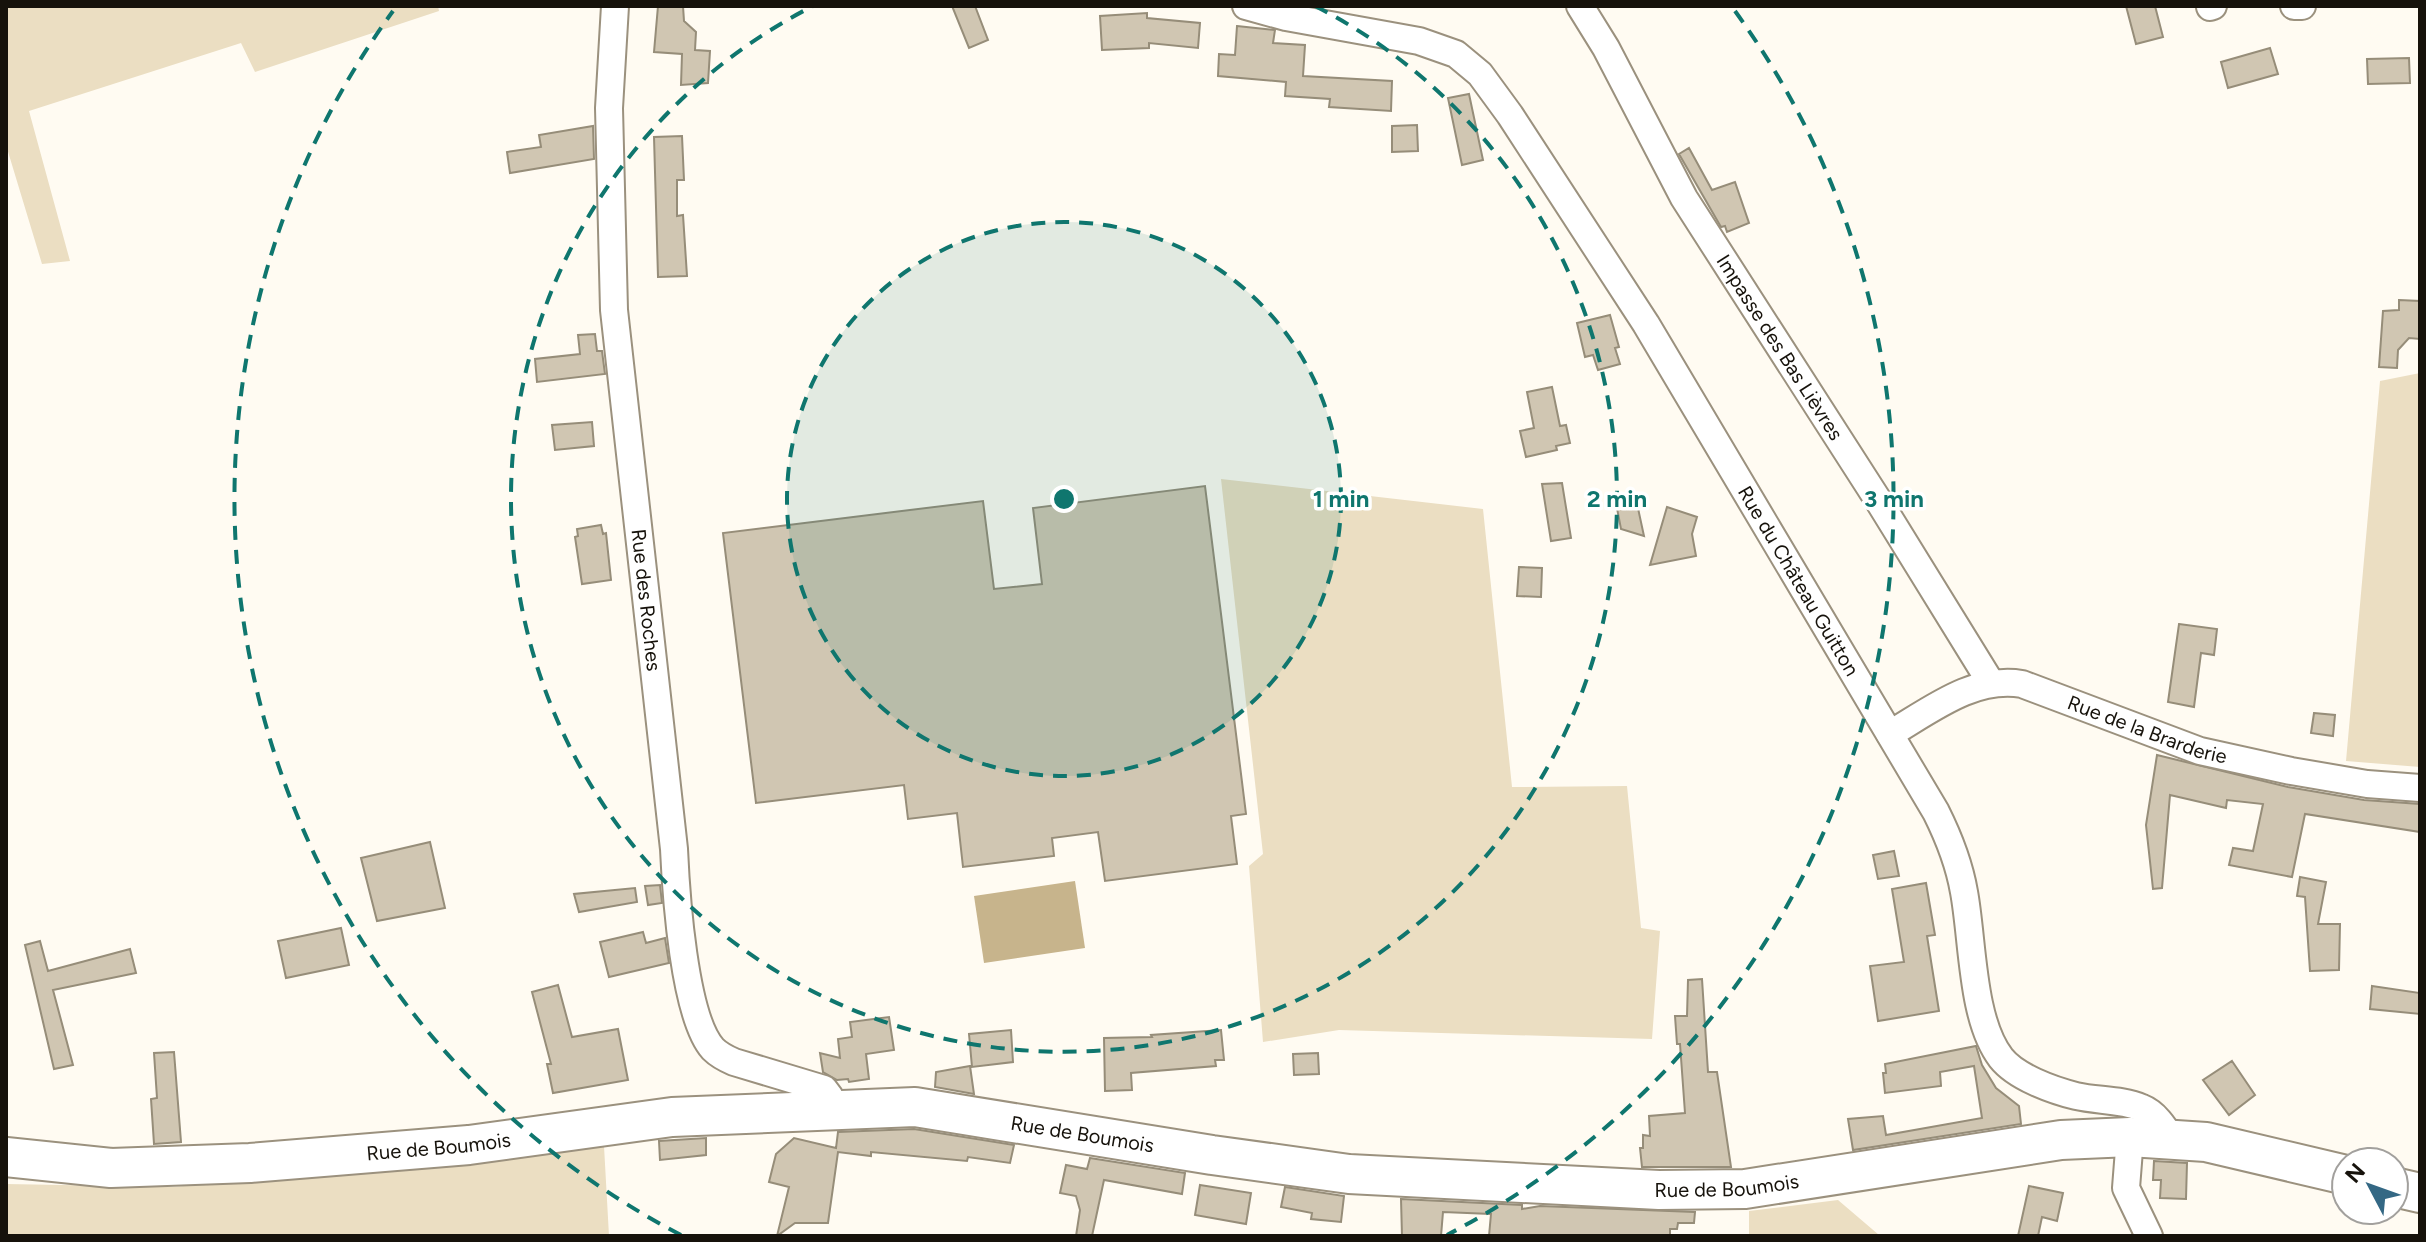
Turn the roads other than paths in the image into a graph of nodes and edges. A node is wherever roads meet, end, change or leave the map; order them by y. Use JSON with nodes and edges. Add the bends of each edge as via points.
{"nodes":[{"id":1,"x":615,"y":6,"type":"edge"},
{"id":2,"x":1246,"y":6,"type":"edge"},
{"id":3,"x":1580,"y":6,"type":"edge"},
{"id":4,"x":2294,"y":6,"type":"edge"},
{"id":5,"x":2302,"y":6,"type":"edge"},
{"id":6,"x":1369,"y":18,"type":"edge"},
{"id":7,"x":1991,"y":683,"type":"junction"},
{"id":8,"x":1890,"y":734,"type":"junction"},
{"id":9,"x":2420,"y":788,"type":"edge"},
{"id":10,"x":830,"y":1109,"type":"junction"},
{"id":11,"x":2152,"y":1137,"type":"junction"},
{"id":12,"x":6,"y":1157,"type":"edge"},
{"id":13,"x":2330,"y":1171,"type":"edge"},
{"id":14,"x":2149,"y":1236,"type":"edge"}],
"edges":[{"from":1,"to":10,"type":"street","name":"Rue des Roches","via":[[609,108],[614,310],[693,1008],[701,1030],[721,1056],[824,1089]]},
{"from":2,"to":6,"type":"street","name":"Rue du Château Guitton","via":[[1286,17]]},
{"from":3,"to":7,"type":"street","name":"Impasse des Bas Lièvres","via":[[1684,198]]},
{"from":4,"to":5,"type":"street"},
{"from":6,"to":8,"type":"street","name":"Rue du Château Guitton","via":[[1456,54],[1480,74],[1510,115],[1646,324]]},
{"from":7,"to":8,"type":"street","name":"Rue de la Brarderie","via":[[1973,687]]},
{"from":7,"to":9,"type":"street","name":"Rue de la Brarderie","via":[[2022,684],[2200,751],[2367,784]]},
{"from":8,"to":11,"type":"street","name":"Rue du Château Guitton","via":[[1952,844],[1964,890],[1981,1014],[2002,1060],[2029,1079],[2074,1095],[2144,1108],[2162,1124]]},
{"from":10,"to":11,"type":"street","name":"Rue de Boumois","via":[[915,1107],[1349,1174],[1659,1190],[1745,1189],[2061,1140]]},
{"from":10,"to":12,"type":"street","name":"Rue de Boumois","via":[[672,1117],[469,1145],[250,1163],[111,1168]]},
{"from":11,"to":13,"type":"street","name":"Rue de Boumois","via":[[2232,1147]]},
{"from":11,"to":14,"type":"street","via":[[2126,1188]]}]}
